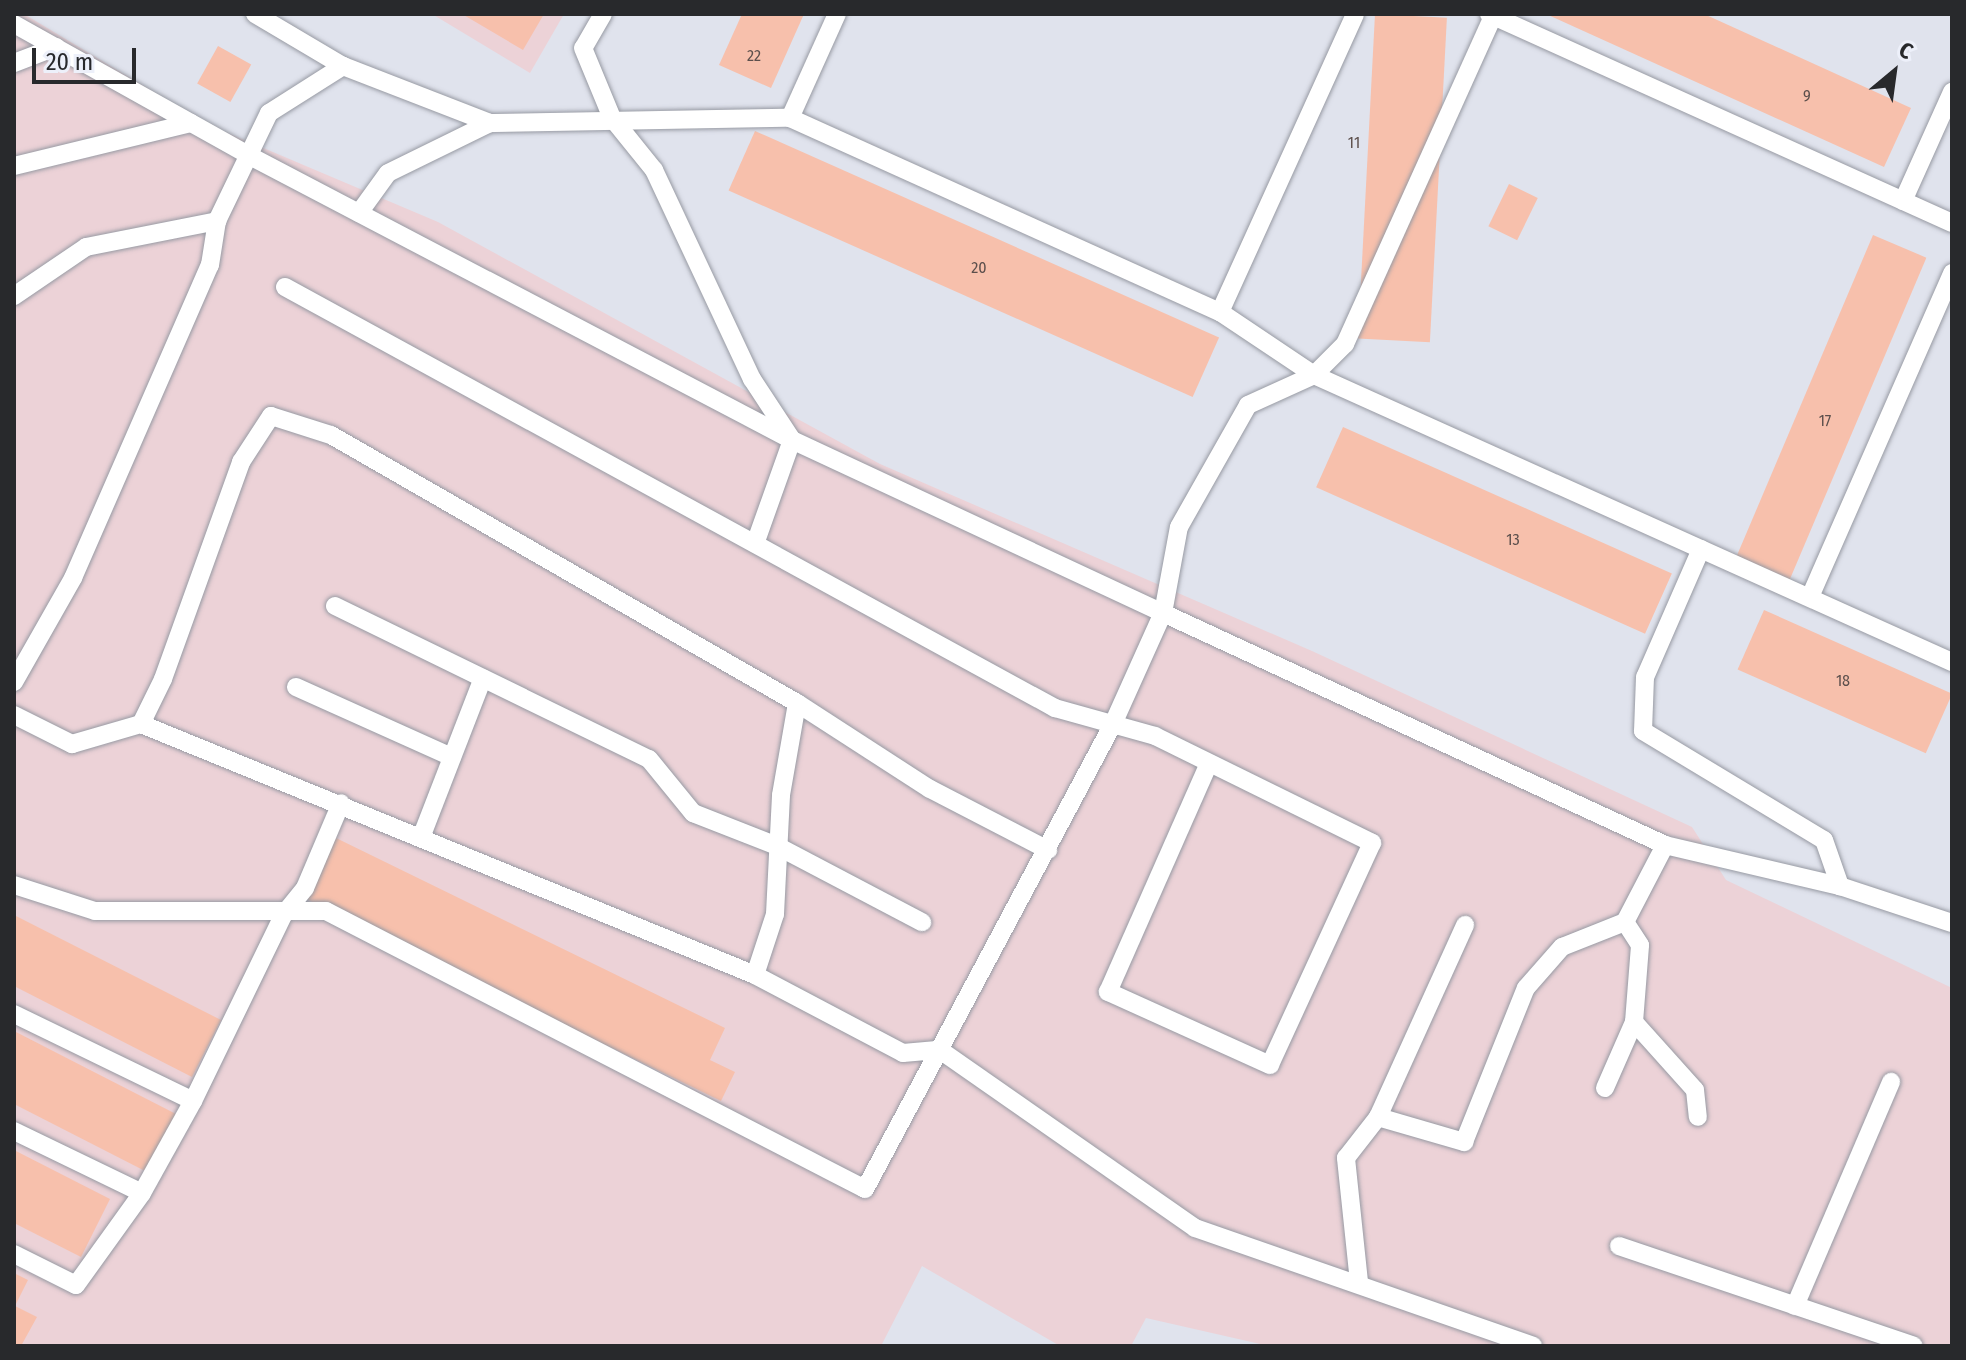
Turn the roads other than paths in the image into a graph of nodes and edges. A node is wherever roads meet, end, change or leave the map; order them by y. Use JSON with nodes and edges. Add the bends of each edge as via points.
{"nodes":[{"id":1,"x":255,"y":14,"type":"edge"},
{"id":2,"x":603,"y":14,"type":"edge"},
{"id":3,"x":837,"y":14,"type":"edge"},
{"id":4,"x":1355,"y":14,"type":"edge"},
{"id":5,"x":1491,"y":15,"type":"edge"},
{"id":6,"x":14,"y":24,"type":"edge"},
{"id":7,"x":56,"y":47,"type":"junction"},
{"id":8,"x":14,"y":63,"type":"edge"},
{"id":9,"x":343,"y":66,"type":"junction"},
{"id":10,"x":1952,"y":92,"type":"edge"},
{"id":11,"x":612,"y":118,"type":"junction"},
{"id":12,"x":790,"y":118,"type":"junction"},
{"id":13,"x":191,"y":123,"type":"junction"},
{"id":14,"x":490,"y":123,"type":"junction"},
{"id":15,"x":248,"y":155,"type":"junction"},
{"id":16,"x":14,"y":166,"type":"edge"},
{"id":17,"x":1903,"y":201,"type":"junction"},
{"id":18,"x":359,"y":213,"type":"junction"},
{"id":19,"x":217,"y":221,"type":"junction"},
{"id":20,"x":1952,"y":223,"type":"edge"},
{"id":21,"x":1952,"y":273,"type":"edge"},
{"id":22,"x":285,"y":287,"type":"dead end"},
{"id":23,"x":14,"y":296,"type":"edge"},
{"id":24,"x":1220,"y":312,"type":"junction"},
{"id":25,"x":1314,"y":375,"type":"junction"},
{"id":26,"x":792,"y":440,"type":"junction"},
{"id":27,"x":755,"y":544,"type":"junction"},
{"id":28,"x":1701,"y":549,"type":"junction"},
{"id":29,"x":1810,"y":597,"type":"junction"},
{"id":30,"x":335,"y":606,"type":"dead end"},
{"id":31,"x":1163,"y":613,"type":"junction"},
{"id":32,"x":1952,"y":662,"type":"edge"},
{"id":33,"x":483,"y":678,"type":"junction"},
{"id":34,"x":14,"y":682,"type":"edge"},
{"id":35,"x":296,"y":687,"type":"dead end"},
{"id":36,"x":797,"y":703,"type":"junction"},
{"id":37,"x":14,"y":715,"type":"edge"},
{"id":38,"x":141,"y":724,"type":"junction"},
{"id":39,"x":1113,"y":724,"type":"junction"},
{"id":40,"x":452,"y":757,"type":"junction"},
{"id":41,"x":1209,"y":763,"type":"junction"},
{"id":42,"x":341,"y":803,"type":"junction"},
{"id":43,"x":422,"y":835,"type":"junction"},
{"id":44,"x":1665,"y":845,"type":"junction"},
{"id":45,"x":777,"y":846,"type":"junction"},
{"id":46,"x":1048,"y":850,"type":"junction"},
{"id":47,"x":14,"y":885,"type":"edge"},
{"id":48,"x":1840,"y":886,"type":"junction"},
{"id":49,"x":284,"y":914,"type":"junction"},
{"id":50,"x":922,"y":922,"type":"dead end"},
{"id":51,"x":1625,"y":922,"type":"junction"},
{"id":52,"x":1952,"y":923,"type":"edge"},
{"id":53,"x":1465,"y":925,"type":"dead end"},
{"id":54,"x":755,"y":975,"type":"junction"},
{"id":55,"x":14,"y":1014,"type":"edge"},
{"id":56,"x":1634,"y":1022,"type":"junction"},
{"id":57,"x":940,"y":1050,"type":"junction"},
{"id":58,"x":1891,"y":1082,"type":"dead end"},
{"id":59,"x":1605,"y":1088,"type":"dead end"},
{"id":60,"x":193,"y":1101,"type":"junction"},
{"id":61,"x":1378,"y":1117,"type":"junction"},
{"id":62,"x":1698,"y":1117,"type":"dead end"},
{"id":63,"x":14,"y":1131,"type":"edge"},
{"id":64,"x":142,"y":1193,"type":"junction"},
{"id":65,"x":1619,"y":1246,"type":"dead end"},
{"id":66,"x":14,"y":1254,"type":"edge"},
{"id":67,"x":1359,"y":1282,"type":"junction"},
{"id":68,"x":1795,"y":1306,"type":"junction"},
{"id":69,"x":1533,"y":1346,"type":"edge"},
{"id":70,"x":1914,"y":1346,"type":"edge"}],
"edges":[{"from":1,"to":9,"type":"lane"},
{"from":2,"to":11,"type":"lane","via":[[583,48]]},
{"from":3,"to":12,"type":"lane"},
{"from":4,"to":24,"type":"lane"},
{"from":5,"to":17,"type":"lane"},
{"from":5,"to":25,"type":"lane","via":[[1345,344]]},
{"from":6,"to":7,"type":"lane"},
{"from":7,"to":8,"type":"lane"},
{"from":7,"to":13,"type":"lane"},
{"from":9,"to":14,"type":"lane"},
{"from":9,"to":15,"type":"lane","via":[[269,113]]},
{"from":10,"to":17,"type":"lane"},
{"from":11,"to":12,"type":"lane"},
{"from":11,"to":14,"type":"lane"},
{"from":11,"to":26,"type":"lane","via":[[654,170],[752,379]]},
{"from":12,"to":24,"type":"lane"},
{"from":13,"to":15,"type":"lane"},
{"from":13,"to":16,"type":"lane"},
{"from":14,"to":18,"type":"lane","via":[[388,173]]},
{"from":15,"to":18,"type":"lane"},
{"from":15,"to":19,"type":"lane"},
{"from":17,"to":20,"type":"lane"},
{"from":18,"to":26,"type":"lane"},
{"from":19,"to":23,"type":"lane","via":[[86,247]]},
{"from":19,"to":34,"type":"lane","via":[[204,280],[73,578]]},
{"from":21,"to":29,"type":"lane"},
{"from":22,"to":27,"type":"lane"},
{"from":24,"to":25,"type":"lane"},
{"from":25,"to":28,"type":"lane"},
{"from":25,"to":31,"type":"lane","via":[[1248,405],[1179,527]]},
{"from":26,"to":27,"type":"lane"},
{"from":26,"to":31,"type":"lane"},
{"from":27,"to":39,"type":"lane","via":[[1055,708]]},
{"from":28,"to":29,"type":"lane"},
{"from":28,"to":48,"type":"lane","via":[[1645,677],[1643,731],[1824,840]]},
{"from":29,"to":32,"type":"lane"},
{"from":30,"to":33,"type":"lane"},
{"from":31,"to":39,"type":"lane"},
{"from":31,"to":44,"type":"lane"},
{"from":33,"to":40,"type":"lane"},
{"from":33,"to":45,"type":"lane","via":[[649,759],[693,813]]},
{"from":35,"to":40,"type":"lane"},
{"from":36,"to":38,"type":"lane","via":[[331,435],[271,416],[241,462],[163,679]]},
{"from":36,"to":45,"type":"lane"},
{"from":36,"to":46,"type":"lane","via":[[930,789]]},
{"from":37,"to":38,"type":"lane","via":[[72,744]]},
{"from":38,"to":42,"type":"lane"},
{"from":39,"to":41,"type":"lane","via":[[1155,736]]},
{"from":39,"to":46,"type":"lane"},
{"from":40,"to":43,"type":"lane"},
{"from":41,"to":41,"type":"lane","via":[[1108,992],[1270,1065],[1372,843]]},
{"from":42,"to":43,"type":"lane"},
{"from":42,"to":49,"type":"lane","via":[[305,888]]},
{"from":43,"to":54,"type":"lane"},
{"from":44,"to":48,"type":"lane"},
{"from":44,"to":51,"type":"lane"},
{"from":45,"to":50,"type":"lane"},
{"from":45,"to":54,"type":"lane","via":[[775,914]]},
{"from":46,"to":57,"type":"lane"},
{"from":47,"to":49,"type":"lane","via":[[95,911]]},
{"from":48,"to":52,"type":"lane"},
{"from":49,"to":57,"type":"lane","via":[[326,911],[865,1189]]},
{"from":49,"to":60,"type":"lane"},
{"from":51,"to":56,"type":"lane","via":[[1640,945]]},
{"from":51,"to":61,"type":"lane","via":[[1562,947],[1526,988],[1464,1142]]},
{"from":53,"to":61,"type":"lane"},
{"from":54,"to":57,"type":"lane","via":[[903,1053]]},
{"from":55,"to":60,"type":"lane"},
{"from":56,"to":59,"type":"lane"},
{"from":56,"to":62,"type":"lane","via":[[1695,1090]]},
{"from":57,"to":67,"type":"lane","via":[[1195,1228]]},
{"from":58,"to":68,"type":"lane"},
{"from":60,"to":64,"type":"lane"},
{"from":61,"to":67,"type":"lane","via":[[1346,1158]]},
{"from":63,"to":64,"type":"lane"},
{"from":64,"to":66,"type":"lane","via":[[76,1285]]},
{"from":65,"to":68,"type":"lane"},
{"from":67,"to":69,"type":"lane"},
{"from":68,"to":70,"type":"lane"}]}
